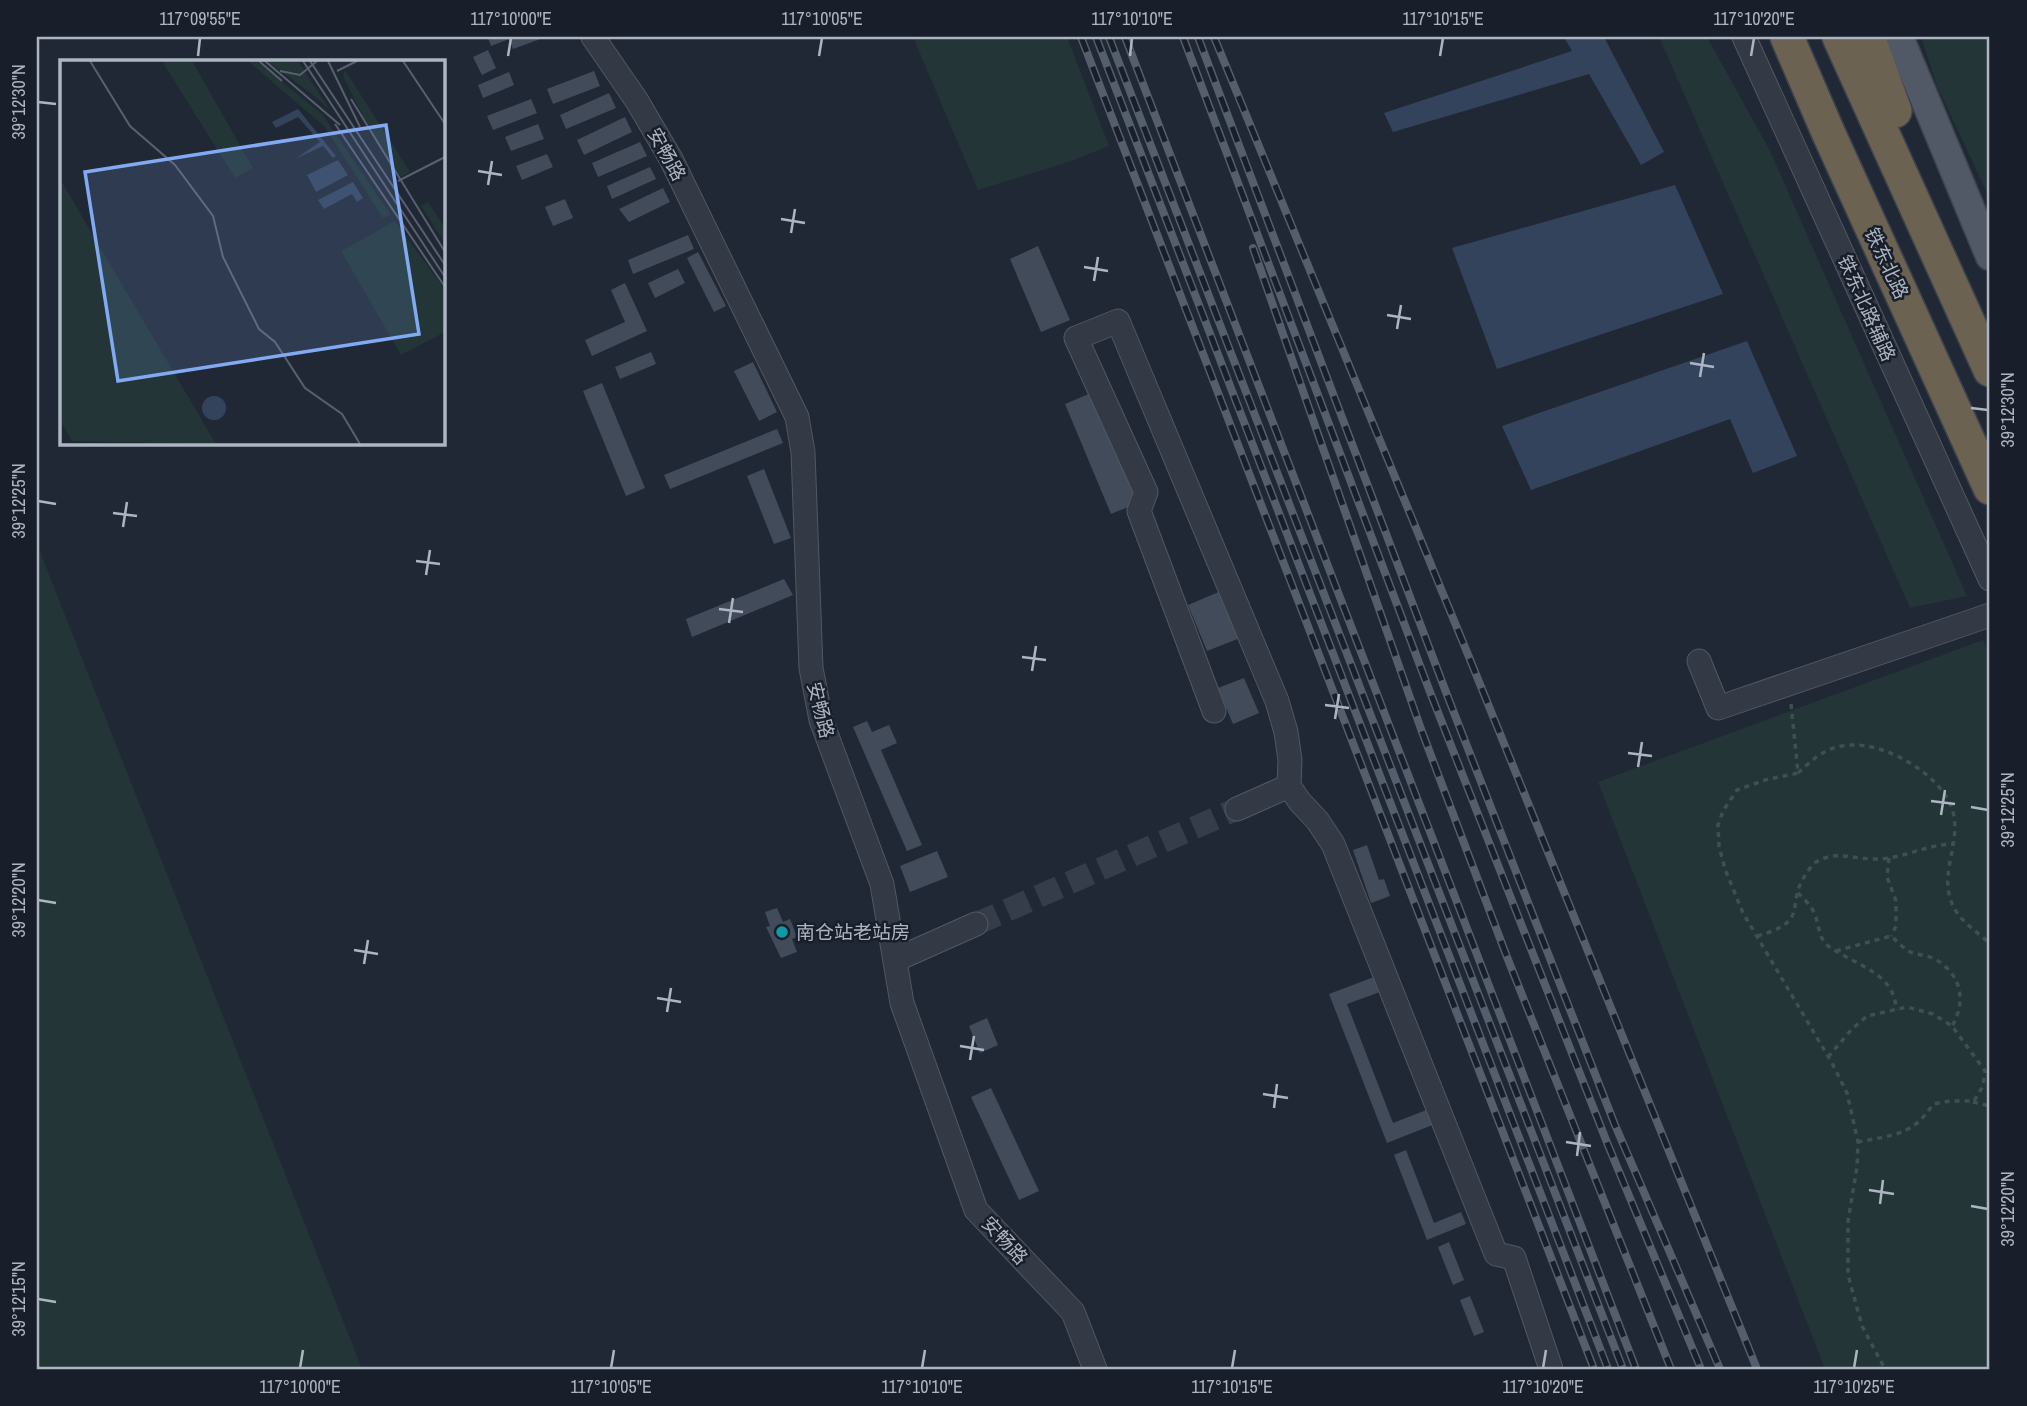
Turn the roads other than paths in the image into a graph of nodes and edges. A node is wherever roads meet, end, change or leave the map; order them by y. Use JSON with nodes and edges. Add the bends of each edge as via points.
{"nodes":[{"id":1,"x":593,"y":37,"type":"edge"},
{"id":2,"x":1744,"y":37,"type":"edge"},
{"id":3,"x":1771,"y":37,"type":"edge"},
{"id":4,"x":1787,"y":37,"type":"edge"},
{"id":5,"x":1839,"y":37,"type":"edge"},
{"id":6,"x":1868,"y":37,"type":"edge"},
{"id":7,"x":1899,"y":37,"type":"edge"},
{"id":8,"x":1828,"y":132,"type":"junction"},
{"id":9,"x":1917,"y":205,"type":"junction"},
{"id":10,"x":1990,"y":256,"type":"edge"},
{"id":11,"x":1990,"y":370,"type":"edge"},
{"id":12,"x":1990,"y":488,"type":"edge"},
{"id":13,"x":1990,"y":579,"type":"edge"},
{"id":14,"x":1990,"y":615,"type":"edge"},
{"id":15,"x":1699,"y":661,"type":"dead end"},
{"id":16,"x":1214,"y":711,"type":"dead end"},
{"id":17,"x":1289,"y":786,"type":"junction"},
{"id":18,"x":1237,"y":809,"type":"tunnel mouth"},
{"id":19,"x":976,"y":924,"type":"tunnel mouth"},
{"id":20,"x":895,"y":960,"type":"junction"},
{"id":21,"x":1095,"y":1369,"type":"edge"},
{"id":22,"x":1551,"y":1369,"type":"edge"}],
"edges":[{"from":1,"to":20,"type":"street","name":"安畅路","via":[[671,159],[797,417],[803,452],[815,696],[881,884]]},
{"from":2,"to":13,"type":"street","name":"铁东北路辅路"},
{"from":3,"to":8,"type":"highway"},
{"from":4,"to":8,"type":"highway","name":"铁东北路"},
{"from":5,"to":9,"type":"highway"},
{"from":6,"to":9,"type":"highway","via":[[1898,119]]},
{"from":7,"to":10,"type":"main road"},
{"from":8,"to":12,"type":"highway","name":"铁东北路"},
{"from":9,"to":11,"type":"highway"},
{"from":14,"to":15,"type":"street","via":[[1718,708]]},
{"from":16,"to":17,"type":"street","via":[[1139,511],[1146,492],[1076,338],[1118,321],[1277,701],[1286,732]]},
{"from":17,"to":18,"type":"street"},
{"from":17,"to":22,"type":"street","via":[[1333,844],[1496,1254],[1514,1258]]},
{"from":19,"to":20,"type":"street"},
{"from":20,"to":21,"type":"street","name":"安畅路","via":[[902,1003],[976,1210],[1073,1312]]}]}
